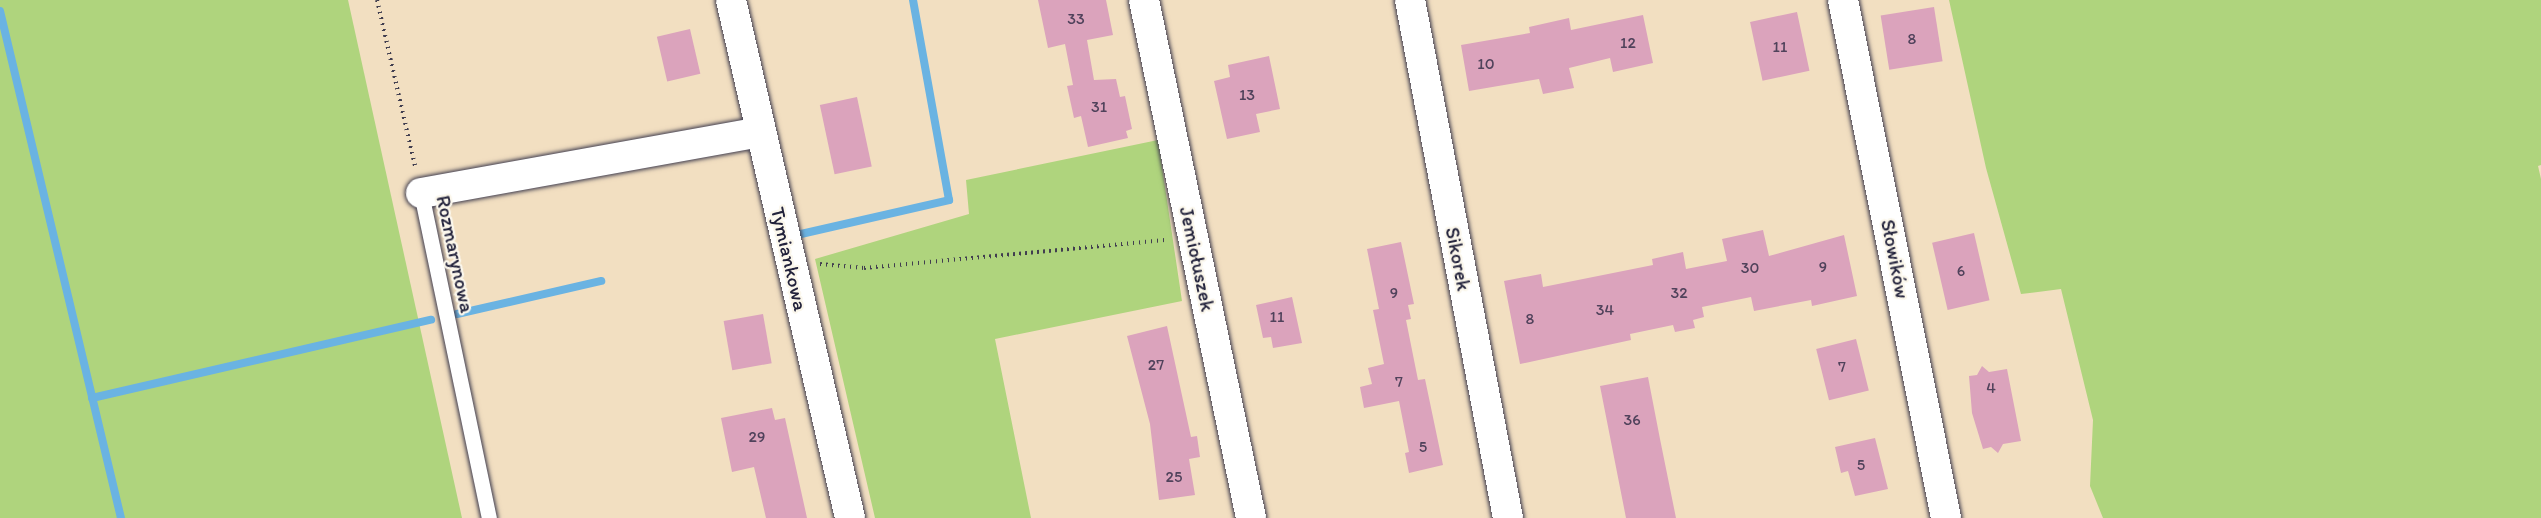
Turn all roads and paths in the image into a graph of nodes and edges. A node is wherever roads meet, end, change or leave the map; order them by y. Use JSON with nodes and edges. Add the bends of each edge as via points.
{"nodes":[{"id":1,"x":377,"y":0,"type":"edge"},
{"id":2,"x":731,"y":0,"type":"edge"},
{"id":3,"x":1144,"y":0,"type":"edge"},
{"id":4,"x":1410,"y":0,"type":"edge"},
{"id":5,"x":1843,"y":0,"type":"edge"},
{"id":6,"x":760,"y":132,"type":"junction"},
{"id":7,"x":421,"y":193,"type":"junction"},
{"id":8,"x":1193,"y":237,"type":"junction"},
{"id":9,"x":789,"y":262,"type":"junction"},
{"id":10,"x":489,"y":518,"type":"edge"},
{"id":11,"x":850,"y":518,"type":"edge"},
{"id":12,"x":1251,"y":518,"type":"edge"},
{"id":13,"x":1508,"y":518,"type":"edge"},
{"id":14,"x":1946,"y":518,"type":"edge"}],
"edges":[{"from":1,"to":7,"type":"path","name":"Rozmarynowa"},
{"from":2,"to":6,"type":"street","name":"Tymiankowa"},
{"from":3,"to":8,"type":"street","name":"Jemiołuszek"},
{"from":4,"to":13,"type":"street","name":"Sikorek"},
{"from":5,"to":14,"type":"street","name":"Słowików"},
{"from":6,"to":7,"type":"street"},
{"from":6,"to":9,"type":"street","name":"Tymiankowa"},
{"from":7,"to":10,"type":"lane","name":"Rozmarynowa"},
{"from":8,"to":9,"type":"path","via":[[864,268]]},
{"from":8,"to":12,"type":"street","name":"Jemiołuszek"},
{"from":9,"to":11,"type":"street","name":"Tymiankowa"}]}
